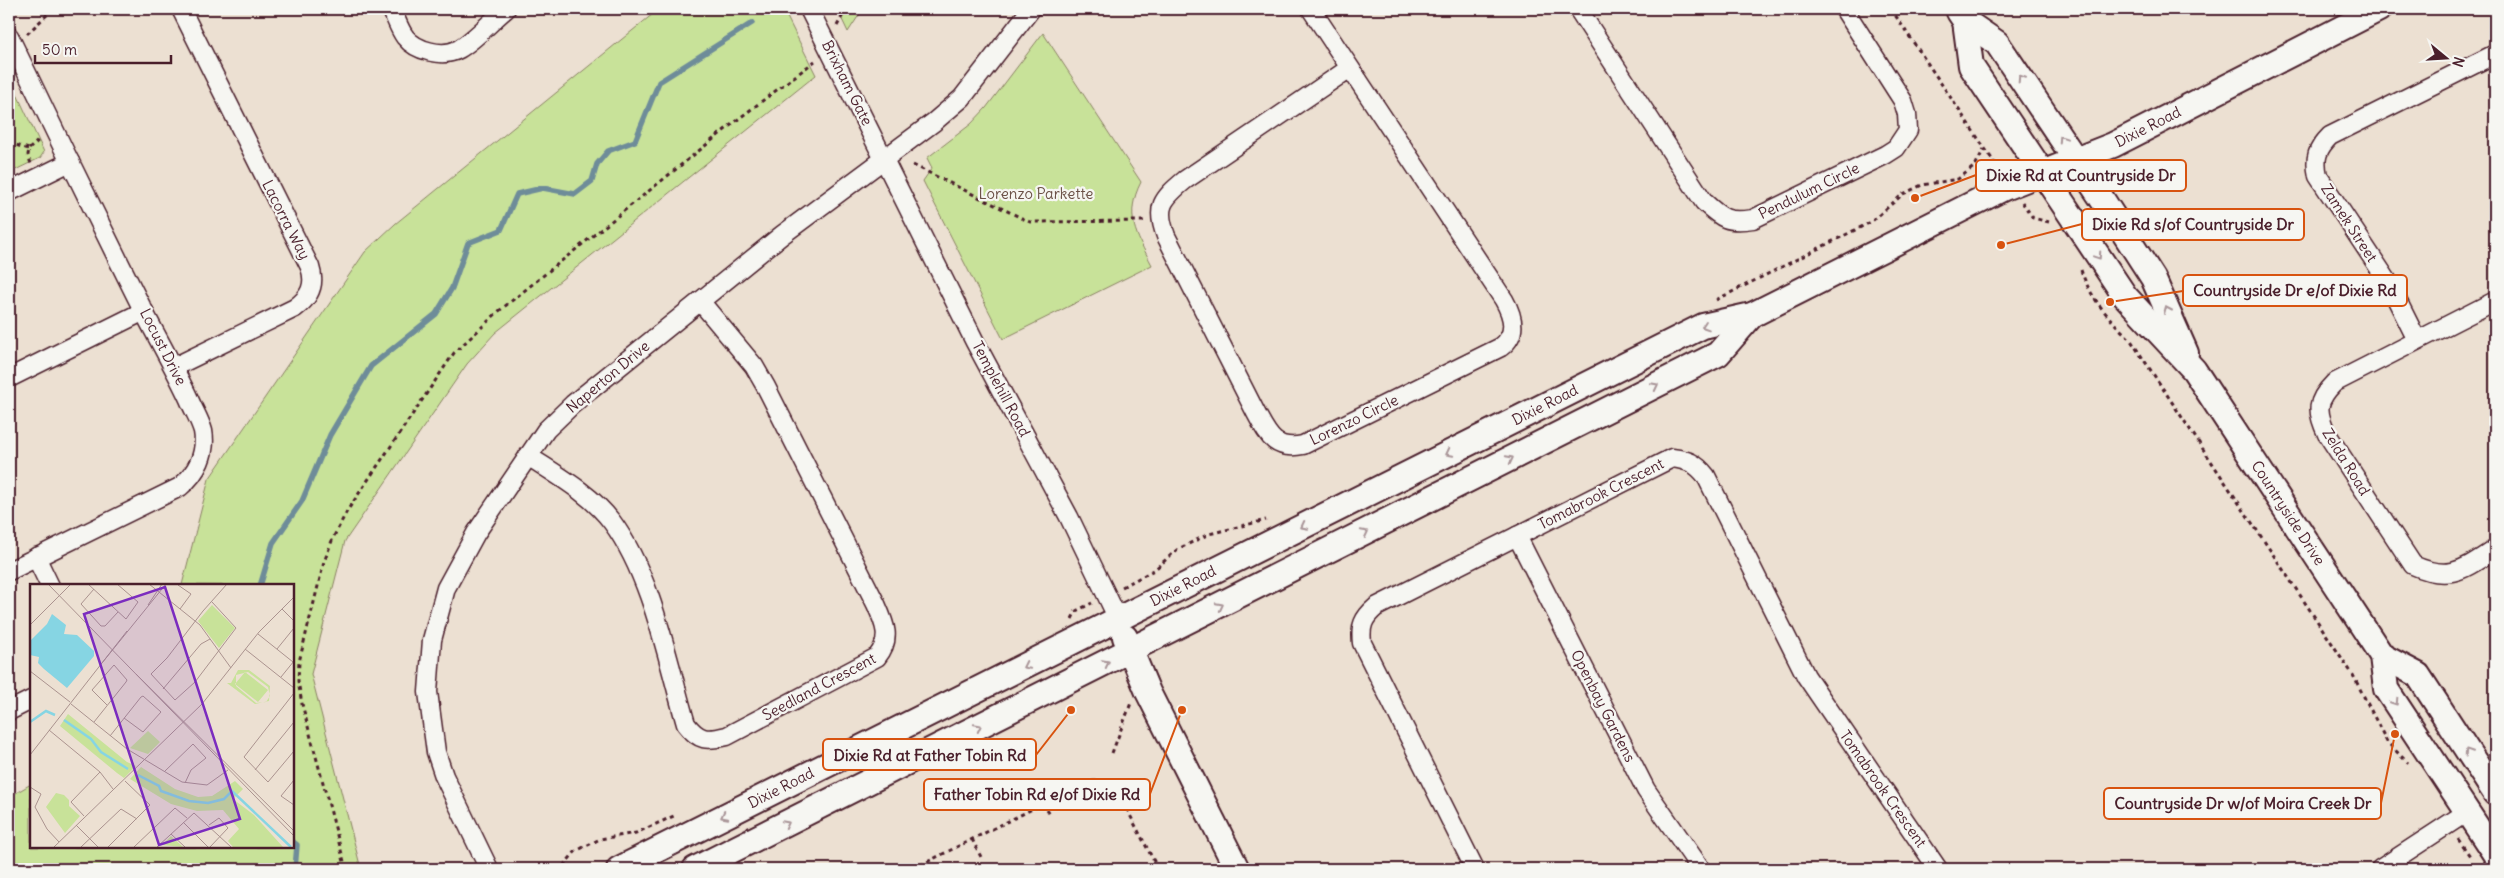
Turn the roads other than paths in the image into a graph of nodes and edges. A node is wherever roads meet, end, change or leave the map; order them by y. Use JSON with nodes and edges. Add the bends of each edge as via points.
{"nodes":[{"id":1,"x":181,"y":9,"type":"edge"},
{"id":2,"x":391,"y":9,"type":"edge"},
{"id":3,"x":506,"y":9,"type":"edge"},
{"id":4,"x":809,"y":9,"type":"edge"},
{"id":5,"x":1031,"y":9,"type":"edge"},
{"id":6,"x":1312,"y":9,"type":"edge"},
{"id":7,"x":1578,"y":9,"type":"edge"},
{"id":8,"x":1844,"y":9,"type":"edge"},
{"id":9,"x":2379,"y":9,"type":"edge"},
{"id":10,"x":1961,"y":15,"type":"edge"},
{"id":11,"x":17,"y":36,"type":"edge"},
{"id":12,"x":2495,"y":54,"type":"edge"},
{"id":13,"x":1350,"y":68,"type":"junction"},
{"id":14,"x":885,"y":158,"type":"junction"},
{"id":15,"x":2075,"y":160,"type":"junction"},
{"id":16,"x":70,"y":162,"type":"junction"},
{"id":17,"x":2043,"y":173,"type":"junction"},
{"id":18,"x":9,"y":192,"type":"edge"},
{"id":19,"x":700,"y":301,"type":"junction"},
{"id":20,"x":2495,"y":301,"type":"edge"},
{"id":21,"x":144,"y":311,"type":"junction"},
{"id":22,"x":1752,"y":315,"type":"junction"},
{"id":23,"x":2417,"y":340,"type":"junction"},
{"id":24,"x":174,"y":367,"type":"junction"},
{"id":25,"x":2194,"y":370,"type":"junction"},
{"id":26,"x":9,"y":378,"type":"edge"},
{"id":27,"x":528,"y":456,"type":"junction"},
{"id":28,"x":1517,"y":536,"type":"junction"},
{"id":29,"x":2495,"y":549,"type":"edge"},
{"id":30,"x":36,"y":557,"type":"junction"},
{"id":31,"x":9,"y":571,"type":"edge"},
{"id":32,"x":49,"y":584,"type":"edge"},
{"id":33,"x":1118,"y":619,"type":"junction"},
{"id":34,"x":1131,"y":651,"type":"junction"},
{"id":35,"x":2382,"y":656,"type":"junction"},
{"id":36,"x":30,"y":700,"type":"edge"},
{"id":37,"x":9,"y":711,"type":"edge"},
{"id":38,"x":2495,"y":793,"type":"edge"},
{"id":39,"x":2467,"y":812,"type":"junction"},
{"id":40,"x":2495,"y":854,"type":"edge"},
{"id":41,"x":489,"y":869,"type":"edge"},
{"id":42,"x":619,"y":869,"type":"edge"},
{"id":43,"x":696,"y":869,"type":"edge"},
{"id":44,"x":1237,"y":869,"type":"edge"},
{"id":45,"x":1475,"y":869,"type":"edge"},
{"id":46,"x":1701,"y":869,"type":"edge"},
{"id":47,"x":1938,"y":869,"type":"edge"},
{"id":48,"x":2380,"y":869,"type":"edge"}],
"edges":[{"from":1,"to":24,"type":"street","name":"Lacorra Way","via":[[310,267],[313,284],[305,301],[295,308]]},
{"from":2,"to":3,"type":"street","via":[[405,37],[424,50],[444,53],[458,50]]},
{"from":4,"to":14,"type":"street","name":"Brixham Gate"},
{"from":5,"to":14,"type":"street","name":"Naperton Drive","via":[[962,98]]},
{"from":6,"to":13,"type":"street","name":"Lorenzo Circle"},
{"from":7,"to":8,"type":"street","name":"Pendulum Circle","via":[[1704,202],[1727,220],[1739,221],[1753,219],[1885,155],[1904,138],[1909,126],[1903,101]]},
{"from":9,"to":15,"type":"main road","name":"Dixie Road","via":[[2113,145]]},
{"from":15,"to":10,"type":"main road","name":"Countryside Drive","one_way":true,"via":[[1997,43]]},
{"from":10,"to":17,"type":"main road","name":"Countryside Drive","via":[[1971,66]]},
{"from":11,"to":16,"type":"street","name":"Locust Drive"},
{"from":12,"to":23,"type":"street","name":"Zamek Street","via":[[2330,136],[2320,147],[2315,160],[2318,176],[2386,280]]},
{"from":13,"to":13,"type":"street","name":"Lorenzo Circle","via":[[1185,180],[1168,194],[1160,207],[1159,219],[1166,236],[1256,413],[1272,440],[1291,447],[1303,445],[1486,355],[1509,341],[1512,333],[1513,321],[1504,300]]},
{"from":14,"to":19,"type":"street","name":"Naperton Drive"},
{"from":14,"to":33,"type":"street","name":"Templehill Road","via":[[975,342],[1069,517]]},
{"from":15,"to":17,"type":"main road","name":"Dixie Road"},
{"from":25,"to":15,"type":"main road","name":"Countryside Drive","one_way":true,"via":[[2153,278]]},
{"from":16,"to":18,"type":"street"},
{"from":16,"to":21,"type":"street","name":"Locust Drive"},
{"from":17,"to":22,"type":"main road","name":"Dixie Road","via":[[2004,188]]},
{"from":17,"to":25,"type":"main road","name":"Countryside Drive","one_way":true,"via":[[2125,296]]},
{"from":19,"to":27,"type":"street","name":"Naperton Drive","via":[[573,404],[546,430]]},
{"from":19,"to":27,"type":"street","name":"Seedland Crescent","via":[[754,366],[766,386],[876,604],[887,638],[877,658],[727,736],[710,740],[700,737],[686,724],[647,591],[632,554],[599,508]]},
{"from":20,"to":23,"type":"street","name":"Zelda Road"},
{"from":21,"to":24,"type":"street","name":"Locust Drive"},
{"from":21,"to":26,"type":"street"},
{"from":22,"to":33,"type":"main road","name":"Dixie Road","one_way":true,"via":[[1703,326]]},
{"from":34,"to":22,"type":"main road","name":"Dixie Road","one_way":true,"via":[[1718,354]]},
{"from":23,"to":29,"type":"street","name":"Zelda Road","via":[[2334,383],[2319,404],[2319,418],[2326,434],[2413,565],[2428,572],[2461,571]]},
{"from":24,"to":30,"type":"street","name":"Locust Drive","via":[[202,429],[203,454],[191,478],[180,487]]},
{"from":25,"to":35,"type":"main road","name":"Countryside Drive"},
{"from":27,"to":41,"type":"street","name":"Naperton Drive","via":[[476,533],[446,588],[437,616],[429,667],[428,692],[436,752],[444,776]]},
{"from":28,"to":45,"type":"street","name":"Tomabrook Crescent","via":[[1376,607],[1364,617],[1361,628],[1362,643],[1376,673]]},
{"from":28,"to":46,"type":"street","name":"Openbay Gardens","via":[[1646,790]]},
{"from":28,"to":47,"type":"street","name":"Tomabrook Crescent","via":[[1672,458],[1698,465],[1806,676]]},
{"from":30,"to":31,"type":"street","name":"Locust Drive"},
{"from":30,"to":32,"type":"street"},
{"from":33,"to":34,"type":"main road"},
{"from":33,"to":42,"type":"main road","name":"Dixie Road","one_way":true},
{"from":43,"to":34,"type":"main road","name":"Dixie Road","one_way":true},
{"from":34,"to":44,"type":"main road","via":[[1148,692]]},
{"from":38,"to":35,"type":"main road","name":"Countryside Drive","one_way":true,"via":[[2418,675]]},
{"from":35,"to":39,"type":"main road","name":"Countryside Drive","one_way":true,"via":[[2386,689]]},
{"from":36,"to":37,"type":"street"},
{"from":38,"to":39,"type":"main road"},
{"from":39,"to":40,"type":"main road","name":"Countryside Drive"},
{"from":39,"to":48,"type":"street"}]}
